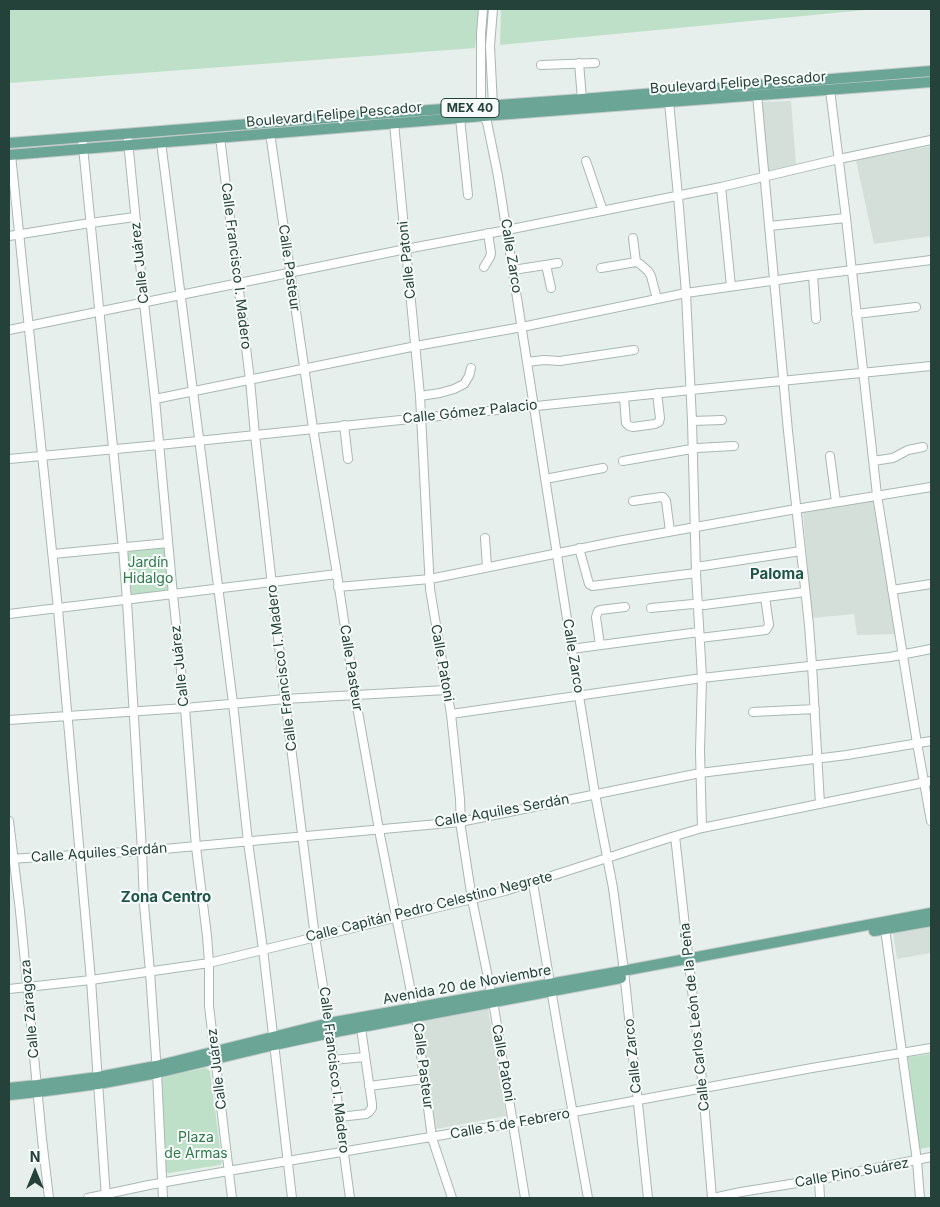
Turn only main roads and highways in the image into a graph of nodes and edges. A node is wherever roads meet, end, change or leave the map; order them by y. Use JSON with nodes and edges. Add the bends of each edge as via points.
{"nodes":[{"id":1,"x":931,"y":71,"type":"edge"},
{"id":2,"x":931,"y":82,"type":"edge"},
{"id":3,"x":674,"y":91,"type":"junction"},
{"id":4,"x":669,"y":102,"type":"junction"},
{"id":5,"x":423,"y":111,"type":"junction"},
{"id":6,"x":482,"y":111,"type":"junction"},
{"id":7,"x":402,"y":112,"type":"junction"},
{"id":8,"x":432,"y":120,"type":"junction"},
{"id":9,"x":394,"y":124,"type":"junction"},
{"id":10,"x":246,"y":125,"type":"junction"},
{"id":11,"x":220,"y":137,"type":"junction"},
{"id":12,"x":26,"y":142,"type":"junction"},
{"id":13,"x":9,"y":143,"type":"edge"},
{"id":14,"x":10,"y":155,"type":"edge"},
{"id":15,"x":931,"y":913,"type":"edge"},
{"id":16,"x":931,"y":921,"type":"edge"},
{"id":17,"x":688,"y":962,"type":"junction"},
{"id":18,"x":416,"y":1013,"type":"junction"},
{"id":19,"x":330,"y":1028,"type":"junction"},
{"id":20,"x":9,"y":1088,"type":"edge"},
{"id":21,"x":37,"y":1089,"type":"junction"},
{"id":22,"x":9,"y":1095,"type":"edge"}],
"edges":[{"from":1,"to":3,"type":"main road","name":"Boulevard Felipe Pescador","number":"MEX 40"},
{"from":2,"to":4,"type":"main road","name":"Boulevard Felipe Pescador","number":"MEX 40"},
{"from":3,"to":4,"type":"main road"},
{"from":3,"to":6,"type":"main road","name":"Boulevard Felipe Pescador","number":"MEX 40","via":[[493,106]]},
{"from":4,"to":6,"type":"main road","name":"Boulevard Felipe Pescador","number":"MEX 40"},
{"from":5,"to":6,"type":"main road","name":"Boulevard Felipe Pescador","number":"MEX 40"},
{"from":5,"to":7,"type":"main road","name":"Boulevard Felipe Pescador","number":"MEX 40"},
{"from":5,"to":8,"type":"main road","via":[[430,113]]},
{"from":6,"to":8,"type":"main road","name":"Boulevard Felipe Pescador","number":"MEX 40","via":[[460,118]]},
{"from":7,"to":9,"type":"main road"},
{"from":7,"to":10,"type":"main road","name":"Boulevard Felipe Pescador","number":"MEX 40"},
{"from":8,"to":9,"type":"main road","name":"Boulevard Felipe Pescador","number":"MEX 40"},
{"from":9,"to":11,"type":"main road","name":"Boulevard Felipe Pescador","number":"MEX 40"},
{"from":10,"to":11,"type":"main road","via":[[226,130]]},
{"from":10,"to":12,"type":"main road","name":"Boulevard Felipe Pescador","number":"MEX 40"},
{"from":11,"to":14,"type":"main road","name":"Boulevard Felipe Pescador","number":"MEX 40"},
{"from":12,"to":13,"type":"main road","name":"Boulevard Felipe Pescador","number":"MEX 40"},
{"from":12,"to":14,"type":"main road","via":[[14,148]]},
{"from":15,"to":17,"type":"main road","name":"Avenida 20 de Noviembre"},
{"from":16,"to":17,"type":"main road","name":"Avenida 20 de Noviembre"},
{"from":17,"to":18,"type":"main road","name":"Avenida 20 de Noviembre"},
{"from":18,"to":19,"type":"main road","name":"Avenida 20 de Noviembre"},
{"from":18,"to":19,"type":"main road","name":"Avenida 20 de Noviembre","via":[[361,1028]]},
{"from":19,"to":21,"type":"main road","name":"Avenida 20 de Noviembre","via":[[156,1070]]},
{"from":20,"to":21,"type":"main road","name":"Avenida 20 de Noviembre"},
{"from":21,"to":22,"type":"main road","name":"Avenida 20 de Noviembre"}]}
